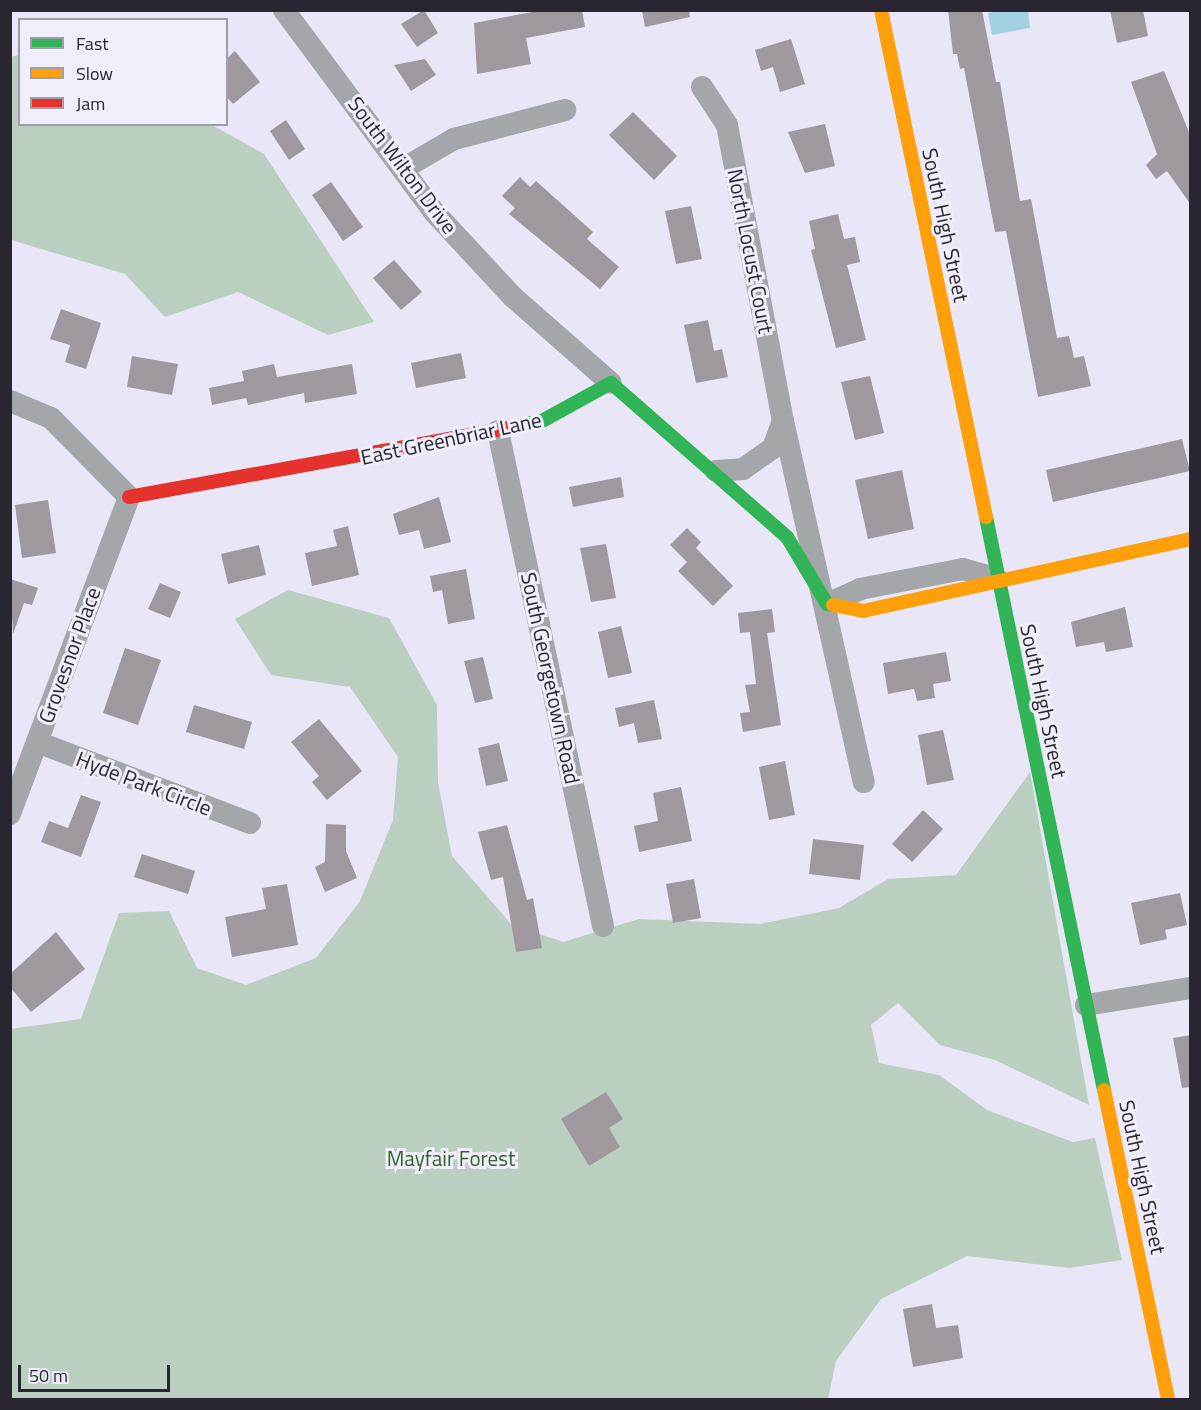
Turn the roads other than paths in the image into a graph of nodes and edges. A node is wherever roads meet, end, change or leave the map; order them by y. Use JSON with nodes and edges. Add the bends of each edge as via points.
{"nodes":[{"id":1,"x":284,"y":10,"type":"edge"},
{"id":2,"x":881,"y":10,"type":"edge"},
{"id":3,"x":702,"y":87,"type":"dead end"},
{"id":4,"x":565,"y":110,"type":"dead end"},
{"id":5,"x":405,"y":168,"type":"junction"},
{"id":6,"x":611,"y":383,"type":"junction"},
{"id":7,"x":10,"y":401,"type":"edge"},
{"id":8,"x":783,"y":421,"type":"junction"},
{"id":9,"x":498,"y":431,"type":"junction"},
{"id":10,"x":716,"y":471,"type":"junction"},
{"id":11,"x":129,"y":497,"type":"junction"},
{"id":12,"x":1191,"y":538,"type":"edge"},
{"id":13,"x":997,"y":579,"type":"junction"},
{"id":14,"x":827,"y":604,"type":"junction"},
{"id":15,"x":37,"y":742,"type":"junction"},
{"id":16,"x":864,"y":782,"type":"dead end"},
{"id":17,"x":10,"y":814,"type":"edge"},
{"id":18,"x":250,"y":823,"type":"dead end"},
{"id":19,"x":603,"y":926,"type":"dead end"},
{"id":20,"x":1191,"y":988,"type":"edge"},
{"id":21,"x":1086,"y":1005,"type":"junction"},
{"id":22,"x":1168,"y":1400,"type":"edge"}],
"edges":[{"from":1,"to":5,"type":"street","name":"South Wilton Drive"},
{"from":2,"to":13,"type":"street","name":"South High Street"},
{"from":3,"to":8,"type":"street","name":"North Locust Court","via":[[727,125]]},
{"from":4,"to":5,"type":"street","via":[[454,139]]},
{"from":5,"to":6,"type":"street","name":"South Wilton Drive","via":[[435,212],[513,297]]},
{"from":6,"to":9,"type":"street","name":"East Greenbriar Lane","via":[[542,421]]},
{"from":6,"to":10,"type":"street"},
{"from":7,"to":11,"type":"street","via":[[51,418]]},
{"from":8,"to":10,"type":"street","via":[[772,448],[743,469]]},
{"from":8,"to":14,"type":"street","name":"North Locust Court"},
{"from":9,"to":11,"type":"street","name":"East Greenbriar Lane"},
{"from":9,"to":19,"type":"street","name":"South Georgetown Road"},
{"from":10,"to":14,"type":"street","via":[[788,537]]},
{"from":11,"to":15,"type":"street","name":"Grovesnor Place"},
{"from":12,"to":13,"type":"street"},
{"from":13,"to":14,"type":"street","via":[[963,568],[860,589]]},
{"from":13,"to":21,"type":"street","name":"South High Street"},
{"from":14,"to":16,"type":"street","name":"North Locust Court"},
{"from":15,"to":17,"type":"street","name":"Grovesnor Place"},
{"from":15,"to":18,"type":"street","name":"Hyde Park Circle"},
{"from":20,"to":21,"type":"street"},
{"from":21,"to":22,"type":"street","name":"South High Street"}]}
